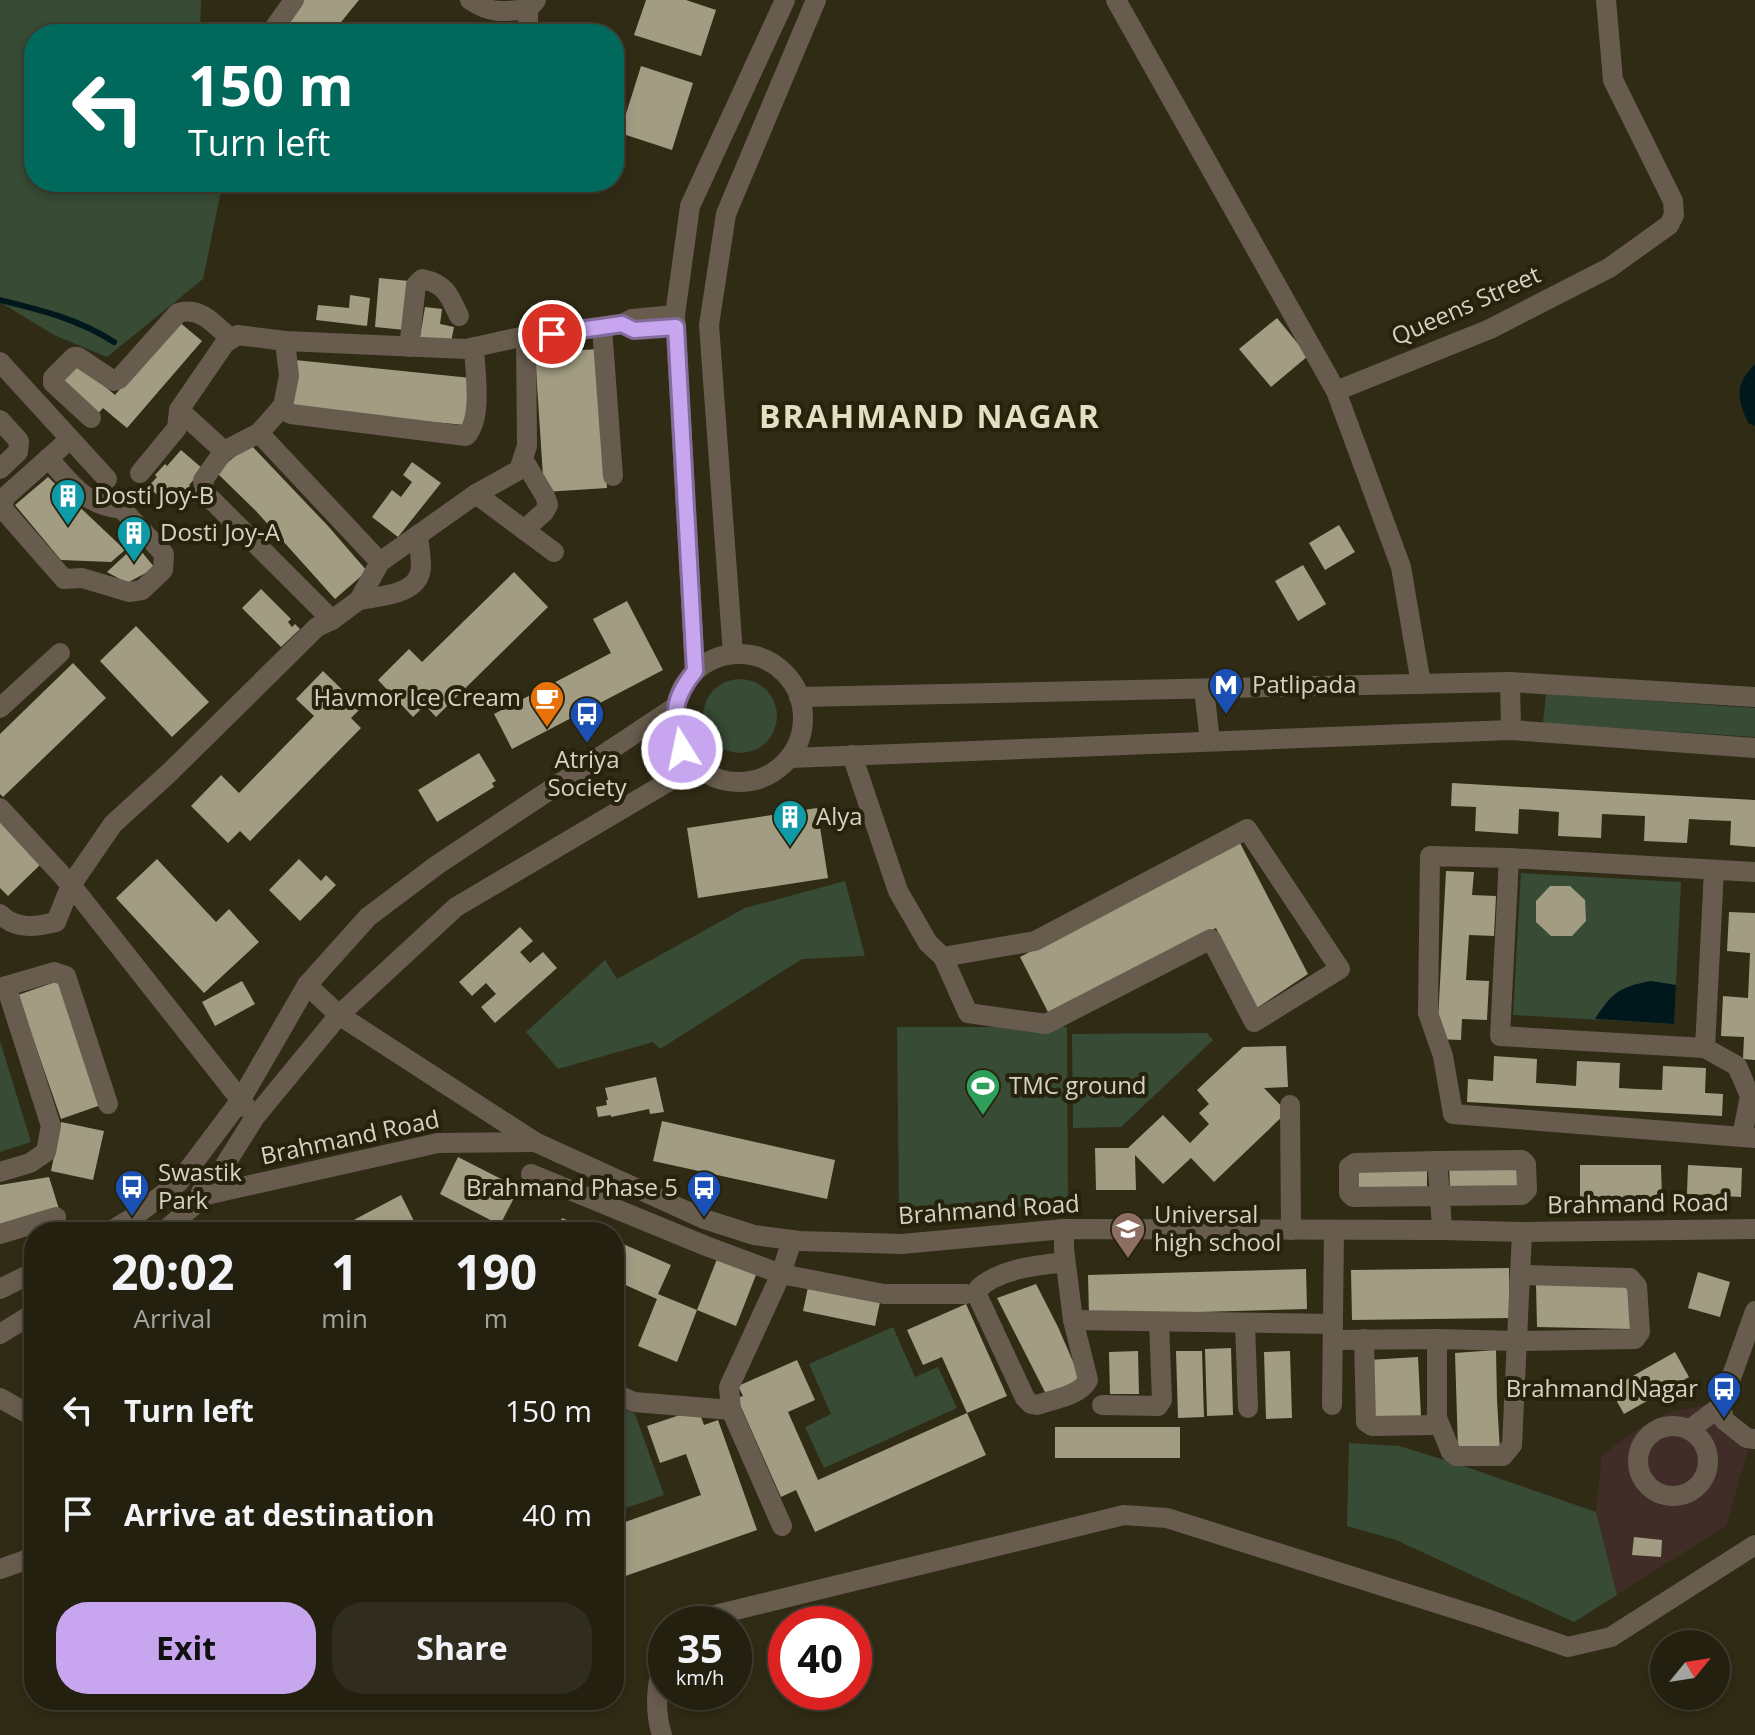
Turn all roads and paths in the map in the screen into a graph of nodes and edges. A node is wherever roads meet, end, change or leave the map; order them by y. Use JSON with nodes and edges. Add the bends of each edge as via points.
{"nodes":[{"id":1,"x":294,"y":0,"type":"edge"},
{"id":2,"x":470,"y":0,"type":"edge"},
{"id":3,"x":785,"y":0,"type":"edge"},
{"id":4,"x":816,"y":0,"type":"edge"},
{"id":5,"x":1116,"y":0,"type":"edge"},
{"id":6,"x":1606,"y":0,"type":"edge"},
{"id":7,"x":519,"y":5,"type":"edge"},
{"id":8,"x":277,"y":24,"type":"edge"},
{"id":9,"x":526,"y":24,"type":"edge"},
{"id":10,"x":459,"y":316,"type":"dead end"},
{"id":11,"x":675,"y":321,"type":"junction"},
{"id":12,"x":612,"y":326,"type":"junction"},
{"id":13,"x":526,"y":337,"type":"junction"},
{"id":14,"x":231,"y":339,"type":"junction"},
{"id":15,"x":285,"y":341,"type":"junction"},
{"id":16,"x":409,"y":347,"type":"junction"},
{"id":17,"x":474,"y":347,"type":"junction"},
{"id":18,"x":0,"y":362,"type":"edge"},
{"id":19,"x":1336,"y":391,"type":"junction"},
{"id":20,"x":280,"y":409,"type":"junction"},
{"id":21,"x":179,"y":410,"type":"junction"},
{"id":22,"x":91,"y":418,"type":"dead end"},
{"id":23,"x":0,"y":420,"type":"edge"},
{"id":24,"x":259,"y":433,"type":"junction"},
{"id":25,"x":70,"y":439,"type":"junction"},
{"id":26,"x":224,"y":451,"type":"junction"},
{"id":27,"x":48,"y":458,"type":"junction"},
{"id":28,"x":523,"y":459,"type":"junction"},
{"id":29,"x":0,"y":469,"type":"edge"},
{"id":30,"x":140,"y":473,"type":"dead end"},
{"id":31,"x":613,"y":476,"type":"dead end"},
{"id":32,"x":107,"y":479,"type":"dead end"},
{"id":33,"x":476,"y":494,"type":"junction"},
{"id":34,"x":524,"y":530,"type":"junction"},
{"id":35,"x":418,"y":535,"type":"junction"},
{"id":36,"x":554,"y":552,"type":"dead end"},
{"id":37,"x":380,"y":562,"type":"junction"},
{"id":38,"x":359,"y":600,"type":"junction"},
{"id":39,"x":332,"y":620,"type":"junction"},
{"id":40,"x":60,"y":653,"type":"dead end"},
{"id":41,"x":733,"y":654,"type":"junction"},
{"id":42,"x":695,"y":671,"type":"junction"},
{"id":43,"x":1510,"y":682,"type":"junction"},
{"id":44,"x":1421,"y":684,"type":"junction"},
{"id":45,"x":1204,"y":689,"type":"junction"},
{"id":46,"x":799,"y":697,"type":"junction"},
{"id":47,"x":1755,"y":697,"type":"edge"},
{"id":48,"x":675,"y":707,"type":"junction"},
{"id":49,"x":0,"y":708,"type":"edge"},
{"id":50,"x":1511,"y":730,"type":"junction"},
{"id":51,"x":1210,"y":741,"type":"junction"},
{"id":52,"x":1755,"y":748,"type":"edge"},
{"id":53,"x":852,"y":755,"type":"junction"},
{"id":54,"x":790,"y":758,"type":"junction"},
{"id":55,"x":695,"y":766,"type":"junction"},
{"id":56,"x":0,"y":808,"type":"edge"},
{"id":57,"x":1509,"y":858,"type":"junction"},
{"id":58,"x":1714,"y":870,"type":"junction"},
{"id":59,"x":1755,"y":872,"type":"edge"},
{"id":60,"x":71,"y":885,"type":"junction"},
{"id":61,"x":0,"y":914,"type":"edge"},
{"id":62,"x":943,"y":957,"type":"junction"},
{"id":63,"x":307,"y":985,"type":"junction"},
{"id":64,"x":3,"y":987,"type":"edge"},
{"id":65,"x":339,"y":1015,"type":"junction"},
{"id":66,"x":1705,"y":1048,"type":"junction"},
{"id":67,"x":240,"y":1101,"type":"junction"},
{"id":68,"x":108,"y":1104,"type":"dead end"},
{"id":69,"x":1290,"y":1105,"type":"dead end"},
{"id":70,"x":255,"y":1117,"type":"junction"},
{"id":71,"x":1749,"y":1138,"type":"edge"},
{"id":72,"x":535,"y":1142,"type":"junction"},
{"id":73,"x":1437,"y":1161,"type":"junction"},
{"id":74,"x":0,"y":1172,"type":"edge"},
{"id":75,"x":531,"y":1174,"type":"dead end"},
{"id":76,"x":179,"y":1182,"type":"junction"},
{"id":77,"x":206,"y":1195,"type":"junction"},
{"id":78,"x":1440,"y":1195,"type":"junction"},
{"id":79,"x":56,"y":1217,"type":"dead end"},
{"id":80,"x":40,"y":1222,"type":"edge"},
{"id":81,"x":125,"y":1222,"type":"edge"},
{"id":82,"x":175,"y":1222,"type":"edge"},
{"id":83,"x":24,"y":1227,"type":"edge"},
{"id":84,"x":1064,"y":1229,"type":"junction"},
{"id":85,"x":1755,"y":1229,"type":"edge"},
{"id":86,"x":1291,"y":1230,"type":"junction"},
{"id":87,"x":1334,"y":1230,"type":"junction"},
{"id":88,"x":1442,"y":1230,"type":"junction"},
{"id":89,"x":1522,"y":1232,"type":"junction"},
{"id":90,"x":0,"y":1234,"type":"edge"},
{"id":91,"x":792,"y":1240,"type":"junction"},
{"id":92,"x":1065,"y":1262,"type":"junction"},
{"id":93,"x":781,"y":1274,"type":"junction"},
{"id":94,"x":1520,"y":1275,"type":"junction"},
{"id":95,"x":24,"y":1277,"type":"edge"},
{"id":96,"x":0,"y":1289,"type":"edge"},
{"id":97,"x":966,"y":1294,"type":"dead end"},
{"id":98,"x":1755,"y":1311,"type":"edge"},
{"id":99,"x":24,"y":1319,"type":"edge"},
{"id":100,"x":1073,"y":1320,"type":"junction"},
{"id":101,"x":1159,"y":1322,"type":"junction"},
{"id":102,"x":1245,"y":1323,"type":"junction"},
{"id":103,"x":1333,"y":1332,"type":"junction"},
{"id":104,"x":0,"y":1334,"type":"edge"},
{"id":105,"x":1364,"y":1339,"type":"junction"},
{"id":106,"x":1437,"y":1339,"type":"junction"},
{"id":107,"x":1517,"y":1341,"type":"junction"},
{"id":108,"x":0,"y":1398,"type":"edge"},
{"id":109,"x":624,"y":1398,"type":"edge"},
{"id":110,"x":1102,"y":1405,"type":"dead end"},
{"id":111,"x":1332,"y":1405,"type":"dead end"},
{"id":112,"x":1721,"y":1406,"type":"junction"},
{"id":113,"x":1248,"y":1408,"type":"dead end"},
{"id":114,"x":731,"y":1410,"type":"junction"},
{"id":115,"x":24,"y":1411,"type":"edge"},
{"id":116,"x":1437,"y":1418,"type":"junction"},
{"id":117,"x":1689,"y":1430,"type":"dead end"},
{"id":118,"x":1755,"y":1439,"type":"edge"},
{"id":119,"x":782,"y":1526,"type":"dead end"},
{"id":120,"x":1755,"y":1545,"type":"edge"},
{"id":121,"x":24,"y":1561,"type":"edge"},
{"id":122,"x":0,"y":1569,"type":"edge"},
{"id":123,"x":752,"y":1606,"type":"edge"},
{"id":124,"x":657,"y":1710,"type":"edge"},
{"id":125,"x":662,"y":1735,"type":"edge"}],
"edges":[{"from":1,"to":8,"type":"street"},
{"from":2,"to":7,"type":"street","via":[[484,9]]},
{"from":3,"to":11,"type":"street","via":[[690,206]]},
{"from":4,"to":41,"type":"street","via":[[726,214],[709,325]]},
{"from":5,"to":19,"type":"street"},
{"from":6,"to":19,"type":"street","name":"Queens Street","via":[[1613,80],[1673,201],[1669,225],[1609,268],[1490,329]]},
{"from":7,"to":9,"type":"street"},
{"from":10,"to":16,"type":"street","via":[[445,290],[422,279],[416,285]]},
{"from":11,"to":12,"type":"street","via":[[632,319]]},
{"from":11,"to":42,"type":"street"},
{"from":12,"to":13,"type":"street"},
{"from":12,"to":31,"type":"street"},
{"from":13,"to":17,"type":"street"},
{"from":13,"to":28,"type":"street"},
{"from":14,"to":15,"type":"street","via":[[238,335]]},
{"from":14,"to":21,"type":"street"},
{"from":14,"to":22,"type":"street","via":[[202,313],[188,310],[178,313],[119,379],[74,357],[53,383]]},
{"from":15,"to":16,"type":"street"},
{"from":15,"to":20,"type":"street","via":[[289,376]]},
{"from":16,"to":17,"type":"street"},
{"from":17,"to":20,"type":"street","via":[[477,398],[472,430],[466,436]]},
{"from":18,"to":25,"type":"street"},
{"from":19,"to":44,"type":"street","via":[[1401,567]]},
{"from":20,"to":24,"type":"street"},
{"from":21,"to":26,"type":"street"},
{"from":21,"to":30,"type":"street","via":[[177,428]]},
{"from":23,"to":29,"type":"street","via":[[19,441],[18,452]]},
{"from":24,"to":26,"type":"street"},
{"from":24,"to":37,"type":"street"},
{"from":25,"to":27,"type":"street"},
{"from":25,"to":32,"type":"street"},
{"from":26,"to":39,"type":"street","via":[[203,480],[205,493]]},
{"from":27,"to":27,"type":"street","via":[[5,497],[2,508],[64,579],[142,590],[163,570],[164,554],[122,509],[85,498]]},
{"from":28,"to":33,"type":"street","via":[[519,470]]},
{"from":28,"to":34,"type":"street","via":[[548,505]]},
{"from":33,"to":34,"type":"street"},
{"from":33,"to":35,"type":"street"},
{"from":34,"to":36,"type":"street"},
{"from":35,"to":37,"type":"street"},
{"from":35,"to":38,"type":"street","via":[[421,570],[415,583]]},
{"from":37,"to":38,"type":"street"},
{"from":38,"to":39,"type":"street"},
{"from":39,"to":60,"type":"street","via":[[317,627],[113,824]]},
{"from":40,"to":49,"type":"street"},
{"from":41,"to":42,"type":"street"},
{"from":41,"to":46,"type":"street","via":[[773,664]]},
{"from":42,"to":48,"type":"street"},
{"from":43,"to":44,"type":"street"},
{"from":43,"to":47,"type":"street"},
{"from":43,"to":50,"type":"street"},
{"from":44,"to":45,"type":"street"},
{"from":45,"to":46,"type":"street"},
{"from":45,"to":51,"type":"street"},
{"from":46,"to":54,"type":"street","via":[[800,739]]},
{"from":48,"to":55,"type":"street","via":[[682,749]]},
{"from":48,"to":63,"type":"street","via":[[368,917]]},
{"from":50,"to":51,"type":"street"},
{"from":50,"to":52,"type":"street"},
{"from":51,"to":53,"type":"street"},
{"from":53,"to":54,"type":"street"},
{"from":53,"to":62,"type":"street","via":[[898,891],[928,943]]},
{"from":54,"to":55,"type":"street","via":[[755,781],[734,783]]},
{"from":55,"to":65,"type":"street","via":[[456,907]]},
{"from":56,"to":60,"type":"street"},
{"from":57,"to":58,"type":"street"},
{"from":57,"to":66,"type":"street","via":[[1500,1036]]},
{"from":57,"to":71,"type":"street","via":[[1430,856],[1428,1013],[1443,1056],[1453,1114]]},
{"from":58,"to":59,"type":"street"},
{"from":58,"to":66,"type":"street"},
{"from":60,"to":61,"type":"street","via":[[56,922],[21,926]]},
{"from":60,"to":67,"type":"street"},
{"from":62,"to":62,"type":"street","via":[[968,1013],[1046,1024],[1211,939],[1254,1022],[1340,969],[1247,829],[1035,941]]},
{"from":63,"to":65,"type":"street","name":"Brahmand Road"},
{"from":63,"to":67,"type":"street"},
{"from":64,"to":68,"type":"street","via":[[54,972],[66,976]]},
{"from":64,"to":74,"type":"street","via":[[51,1126],[46,1152]]},
{"from":65,"to":70,"type":"street"},
{"from":65,"to":72,"type":"street","name":"Brahmand Road"},
{"from":66,"to":71,"type":"street","via":[[1737,1066],[1750,1096]]},
{"from":67,"to":70,"type":"street"},
{"from":67,"to":76,"type":"street"},
{"from":69,"to":86,"type":"street"},
{"from":70,"to":77,"type":"street"},
{"from":72,"to":77,"type":"street","name":"Brahmand Road","via":[[438,1143]]},
{"from":72,"to":91,"type":"street","name":"Brahmand Road","via":[[704,1219]]},
{"from":73,"to":78,"type":"street"},
{"from":73,"to":78,"type":"street","via":[[1526,1164],[1527,1190],[1522,1195]]},
{"from":73,"to":78,"type":"street","via":[[1355,1163],[1349,1167],[1349,1193]]},
{"from":75,"to":93,"type":"street"},
{"from":76,"to":77,"type":"street"},
{"from":76,"to":81,"type":"street"},
{"from":77,"to":82,"type":"street"},
{"from":78,"to":88,"type":"street"},
{"from":79,"to":80,"type":"street"},
{"from":83,"to":90,"type":"street"},
{"from":84,"to":86,"type":"street","name":"Brahmand Road"},
{"from":84,"to":91,"type":"street","name":"Brahmand Road","via":[[902,1244]]},
{"from":84,"to":92,"type":"street"},
{"from":85,"to":89,"type":"street","name":"Brahmand Road"},
{"from":86,"to":87,"type":"street","name":"Brahmand Road"},
{"from":87,"to":88,"type":"street","name":"Brahmand Road"},
{"from":87,"to":103,"type":"street"},
{"from":88,"to":89,"type":"street","name":"Brahmand Road"},
{"from":89,"to":94,"type":"street"},
{"from":91,"to":93,"type":"street"},
{"from":92,"to":100,"type":"street"},
{"from":92,"to":100,"type":"street","via":[[1027,1267],[978,1289],[1031,1404],[1086,1385]]},
{"from":93,"to":97,"type":"street","via":[[884,1294]]},
{"from":93,"to":114,"type":"street","via":[[729,1387]]},
{"from":94,"to":107,"type":"street"},
{"from":94,"to":107,"type":"street","via":[[1630,1278],[1637,1286],[1640,1332],[1635,1339]]},
{"from":95,"to":96,"type":"street"},
{"from":98,"to":112,"type":"street"},
{"from":99,"to":104,"type":"street"},
{"from":100,"to":101,"type":"street"},
{"from":101,"to":102,"type":"street"},
{"from":101,"to":110,"type":"street","via":[[1158,1406]]},
{"from":102,"to":103,"type":"street"},
{"from":102,"to":113,"type":"street"},
{"from":103,"to":105,"type":"street"},
{"from":103,"to":111,"type":"street"},
{"from":105,"to":106,"type":"street"},
{"from":105,"to":116,"type":"street","via":[[1366,1422],[1431,1425]]},
{"from":106,"to":107,"type":"street"},
{"from":106,"to":116,"type":"street"},
{"from":107,"to":116,"type":"street","via":[[1512,1445],[1503,1456],[1456,1456]]},
{"from":108,"to":115,"type":"street"},
{"from":109,"to":114,"type":"street"},
{"from":112,"to":117,"type":"street"},
{"from":112,"to":118,"type":"street","via":[[1724,1420]]},
{"from":114,"to":119,"type":"street"},
{"from":120,"to":123,"type":"street","via":[[1611,1637],[1568,1647],[1167,1518],[1124,1515]]},
{"from":121,"to":122,"type":"street"},
{"from":124,"to":125,"type":"street"}]}
